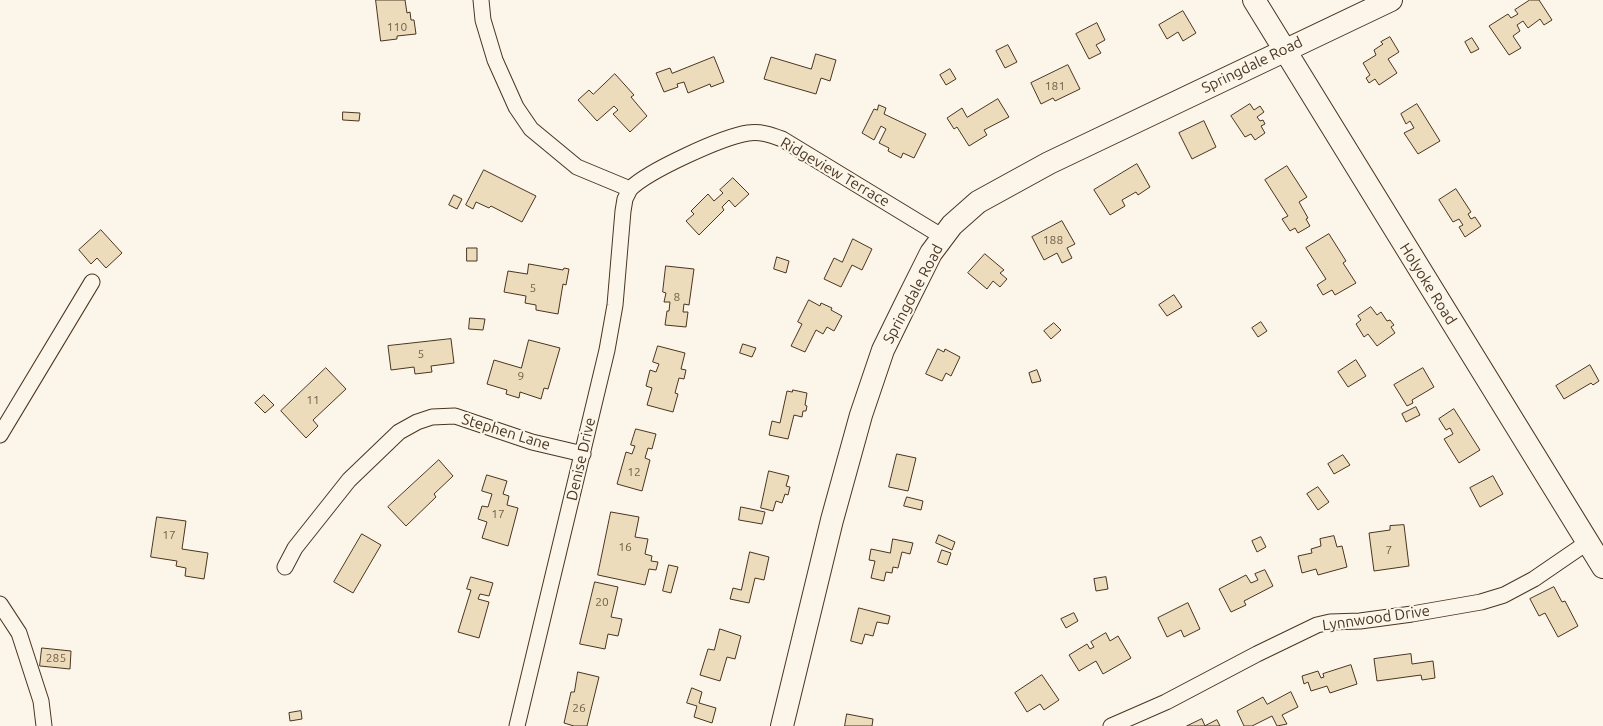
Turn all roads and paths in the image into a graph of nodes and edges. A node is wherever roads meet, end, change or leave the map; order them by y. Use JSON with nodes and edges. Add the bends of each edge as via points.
{"nodes":[{"id":1,"x":481,"y":0,"type":"edge"},
{"id":2,"x":1254,"y":0,"type":"edge"},
{"id":3,"x":1390,"y":0,"type":"edge"},
{"id":4,"x":1284,"y":49,"type":"junction"},
{"id":5,"x":630,"y":189,"type":"junction"},
{"id":6,"x":943,"y":237,"type":"junction"},
{"id":7,"x":92,"y":282,"type":"dead end"},
{"id":8,"x":0,"y":435,"type":"edge"},
{"id":9,"x":582,"y":454,"type":"junction"},
{"id":10,"x":1588,"y":542,"type":"junction"},
{"id":11,"x":285,"y":567,"type":"dead end"},
{"id":12,"x":1603,"y":567,"type":"edge"},
{"id":13,"x":0,"y":604,"type":"edge"},
{"id":14,"x":44,"y":726,"type":"edge"},
{"id":15,"x":517,"y":726,"type":"edge"},
{"id":16,"x":782,"y":726,"type":"edge"},
{"id":17,"x":1111,"y":726,"type":"edge"}],
"edges":[{"from":1,"to":5,"type":"street","via":[[483,20],[495,60],[509,93],[531,129],[577,167]]},
{"from":2,"to":4,"type":"street","name":"Holyoke Road"},
{"from":3,"to":4,"type":"street","name":"Springdale Road"},
{"from":4,"to":6,"type":"street","name":"Springdale Road","via":[[1014,181],[978,202]]},
{"from":4,"to":10,"type":"street","name":"Holyoke Road"},
{"from":5,"to":6,"type":"street","name":"Ridgeview Terrace","via":[[649,175],[719,142],[748,133],[763,133],[782,139]]},
{"from":5,"to":9,"type":"street","name":"Denise Drive","via":[[623,211],[615,305]]},
{"from":6,"to":16,"type":"street","name":"Springdale Road","via":[[931,253],[883,350],[860,415]]},
{"from":7,"to":8,"type":"street"},
{"from":9,"to":11,"type":"street","name":"Stephen Lane","via":[[532,442],[455,416],[432,417],[417,422],[399,432],[349,480],[295,548]]},
{"from":9,"to":15,"type":"street","name":"Denise Drive"},
{"from":10,"to":12,"type":"street","name":"Holyoke Road"},
{"from":10,"to":17,"type":"street","name":"Lynnwood Drive","via":[[1534,580],[1504,595],[1412,614],[1317,625],[1166,702]]},
{"from":13,"to":14,"type":"street","via":[[20,633],[41,701]]}]}
